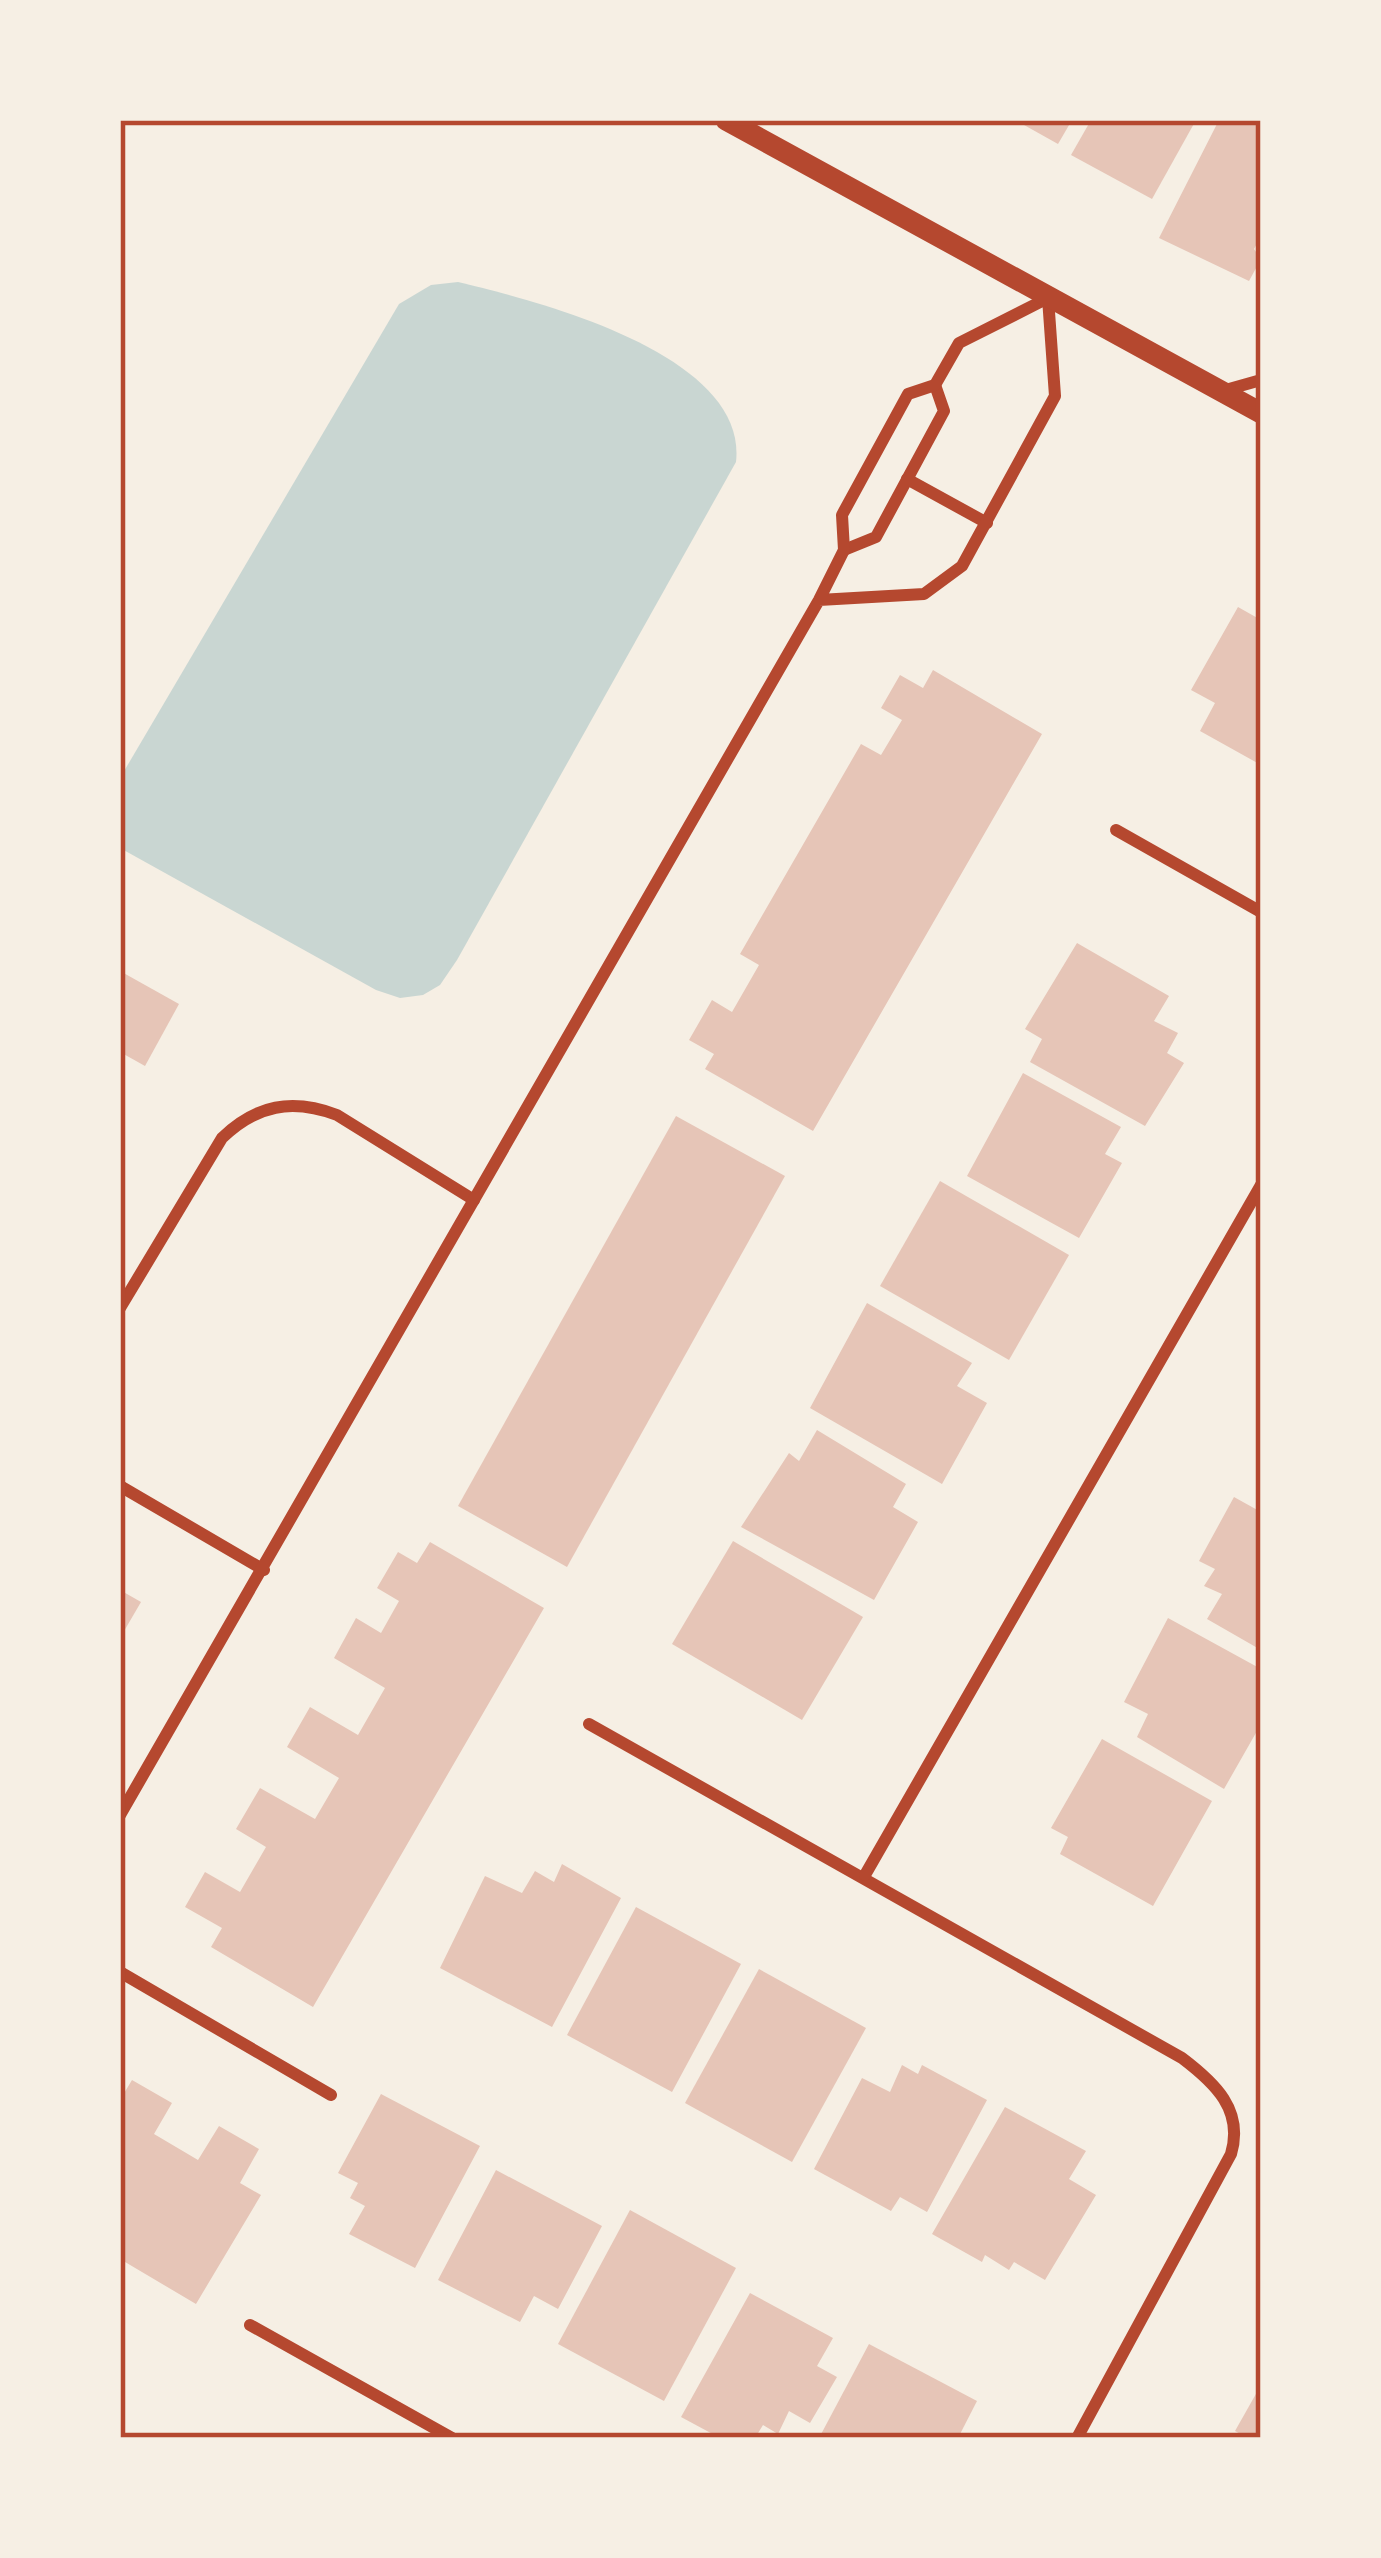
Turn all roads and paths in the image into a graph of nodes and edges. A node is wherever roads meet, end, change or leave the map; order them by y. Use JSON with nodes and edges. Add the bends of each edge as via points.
{"nodes":[{"id":1,"x":726,"y":120,"type":"edge"},
{"id":2,"x":1048,"y":298,"type":"junction"},
{"id":3,"x":1261,"y":380,"type":"edge"},
{"id":4,"x":935,"y":385,"type":"junction"},
{"id":5,"x":1221,"y":392,"type":"junction"},
{"id":6,"x":1261,"y":413,"type":"edge"},
{"id":7,"x":907,"y":479,"type":"junction"},
{"id":8,"x":987,"y":523,"type":"junction"},
{"id":9,"x":844,"y":550,"type":"junction"},
{"id":10,"x":819,"y":600,"type":"junction"},
{"id":11,"x":1116,"y":830,"type":"dead end"},
{"id":12,"x":1261,"y":912,"type":"edge"},
{"id":13,"x":1261,"y":1185,"type":"edge"},
{"id":14,"x":474,"y":1200,"type":"junction"},
{"id":15,"x":120,"y":1308,"type":"edge"},
{"id":16,"x":120,"y":1486,"type":"edge"},
{"id":17,"x":263,"y":1570,"type":"junction"},
{"id":18,"x":589,"y":1724,"type":"dead end"},
{"id":19,"x":120,"y":1815,"type":"edge"},
{"id":20,"x":865,"y":1875,"type":"junction"},
{"id":21,"x":120,"y":1972,"type":"edge"},
{"id":22,"x":331,"y":2095,"type":"dead end"},
{"id":23,"x":250,"y":2325,"type":"dead end"},
{"id":24,"x":452,"y":2438,"type":"edge"},
{"id":25,"x":1077,"y":2438,"type":"edge"}],
"edges":[{"from":1,"to":2,"type":"street"},
{"from":2,"to":4,"type":"street","via":[[959,343]]},
{"from":2,"to":5,"type":"street"},
{"from":2,"to":8,"type":"street","via":[[1055,396]]},
{"from":3,"to":5,"type":"street"},
{"from":4,"to":7,"type":"street","via":[[944,411]]},
{"from":4,"to":9,"type":"street","via":[[908,394],[842,515]]},
{"from":5,"to":6,"type":"street"},
{"from":7,"to":8,"type":"street"},
{"from":7,"to":9,"type":"street","via":[[876,537]]},
{"from":8,"to":10,"type":"street","via":[[962,566],[925,594]]},
{"from":9,"to":10,"type":"street"},
{"from":10,"to":14,"type":"street"},
{"from":11,"to":12,"type":"street"},
{"from":13,"to":20,"type":"street"},
{"from":14,"to":15,"type":"street","via":[[337,1115],[312,1106],[268,1107],[221,1138]]},
{"from":14,"to":17,"type":"street"},
{"from":16,"to":17,"type":"street"},
{"from":17,"to":19,"type":"street"},
{"from":18,"to":20,"type":"street"},
{"from":20,"to":25,"type":"street","via":[[1182,2058],[1226,2101],[1237,2134],[1231,2154]]},
{"from":21,"to":22,"type":"street"},
{"from":23,"to":24,"type":"street"}]}
